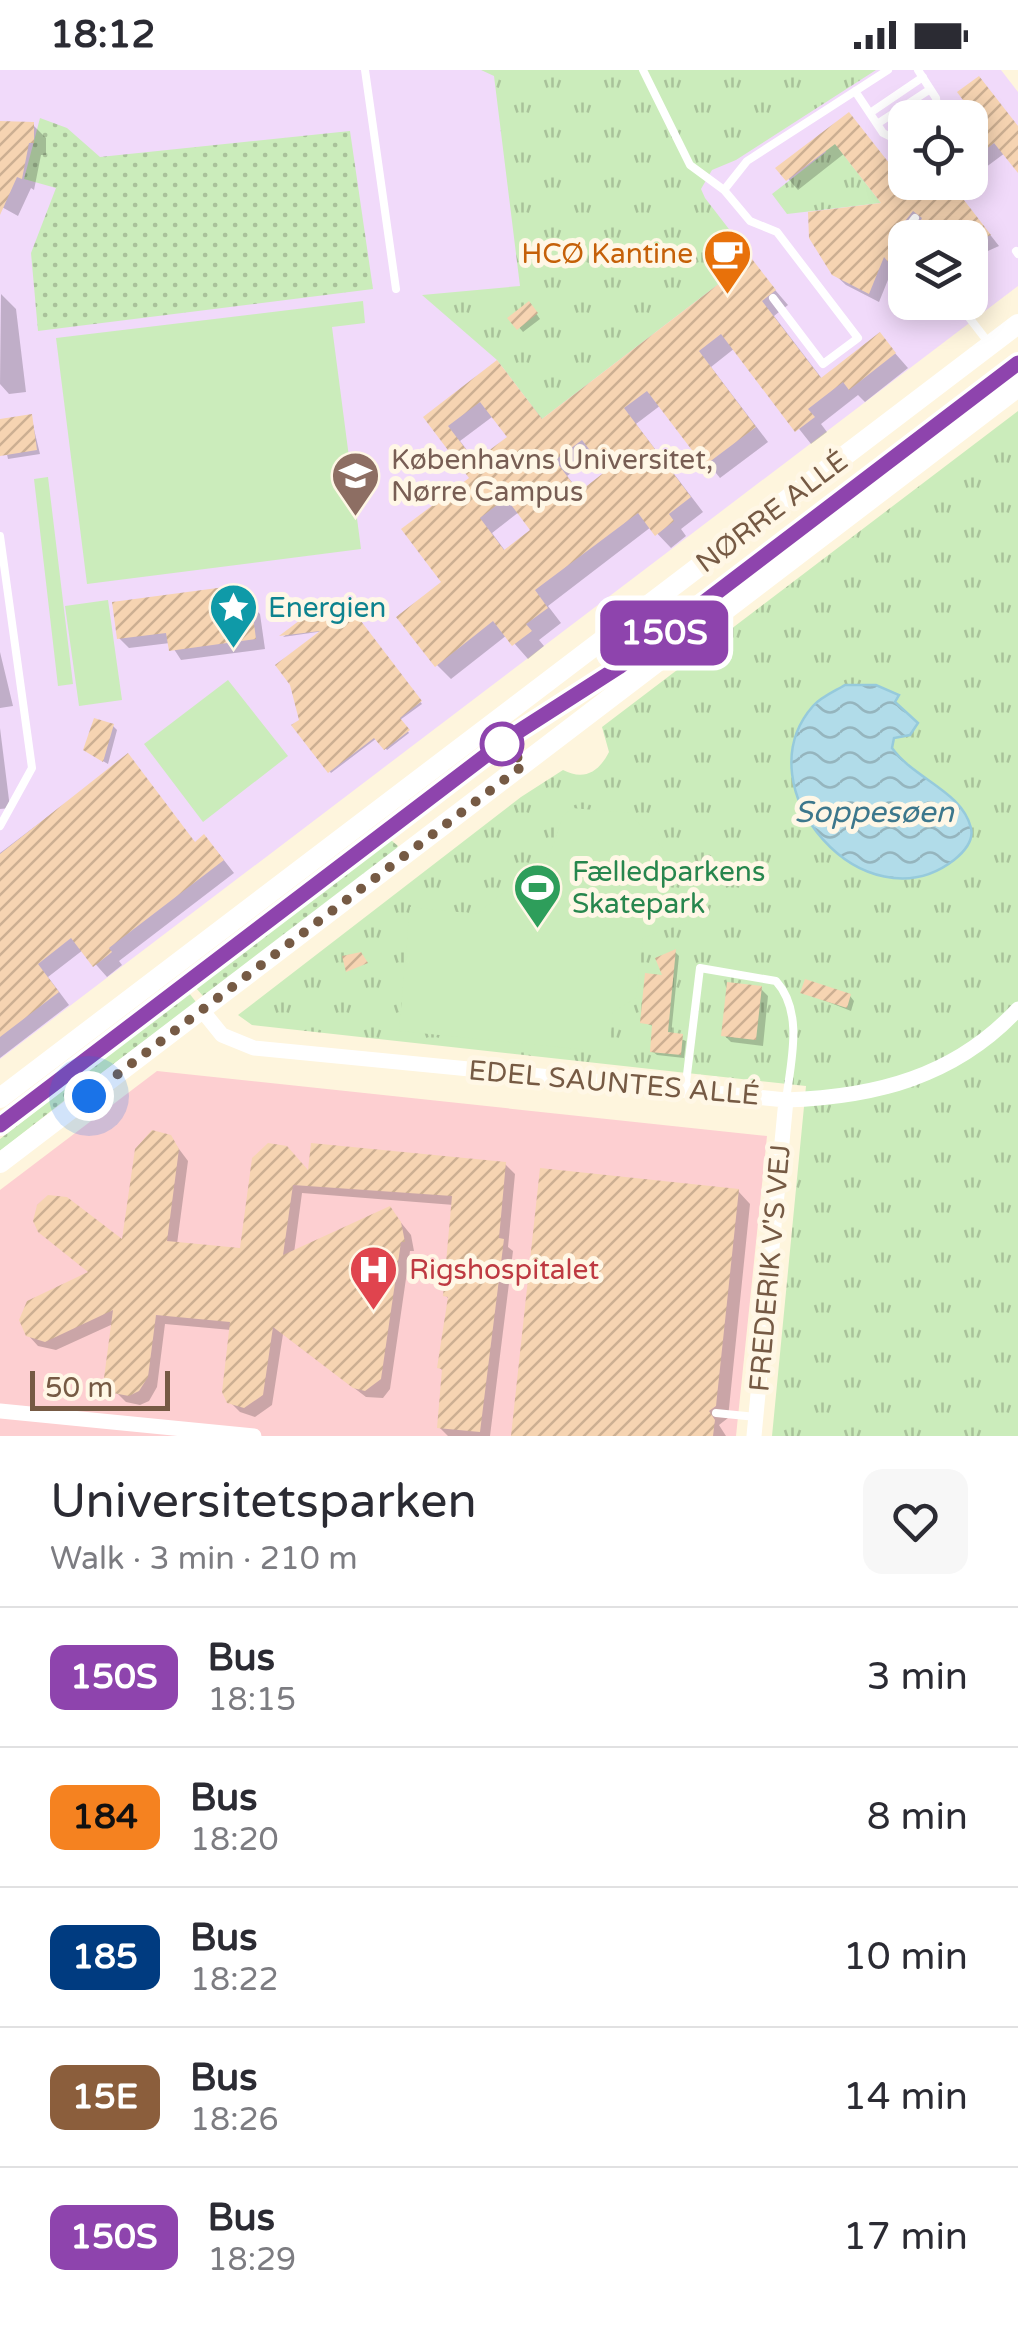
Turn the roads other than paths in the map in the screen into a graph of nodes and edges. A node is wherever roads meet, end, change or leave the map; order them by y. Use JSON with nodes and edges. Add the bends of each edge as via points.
{"nodes":[{"id":1,"x":365,"y":70,"type":"edge"},
{"id":2,"x":644,"y":70,"type":"edge"},
{"id":3,"x":888,"y":70,"type":"edge"},
{"id":4,"x":921,"y":74,"type":"edge"},
{"id":5,"x":930,"y":90,"type":"junction"},
{"id":6,"x":855,"y":91,"type":"junction"},
{"id":7,"x":933,"y":100,"type":"edge"},
{"id":8,"x":870,"y":113,"type":"junction"},
{"id":9,"x":877,"y":124,"type":"junction"},
{"id":10,"x":888,"y":138,"type":"edge"},
{"id":11,"x":724,"y":190,"type":"junction"},
{"id":12,"x":396,"y":289,"type":"dead end"},
{"id":13,"x":773,"y":298,"type":"dead end"},
{"id":14,"x":970,"y":320,"type":"edge"},
{"id":15,"x":1018,"y":324,"type":"edge"},
{"id":16,"x":990,"y":346,"type":"junction"},
{"id":17,"x":1018,"y":363,"type":"edge"},
{"id":18,"x":1018,"y":387,"type":"edge"},
{"id":19,"x":0,"y":536,"type":"edge"},
{"id":20,"x":0,"y":826,"type":"edge"},
{"id":21,"x":202,"y":1009,"type":"junction"},
{"id":22,"x":1018,"y":1010,"type":"edge"},
{"id":23,"x":685,"y":1091,"type":"junction"},
{"id":24,"x":0,"y":1098,"type":"edge"},
{"id":25,"x":786,"y":1100,"type":"junction"},
{"id":26,"x":0,"y":1124,"type":"edge"},
{"id":27,"x":0,"y":1163,"type":"edge"},
{"id":28,"x":0,"y":1411,"type":"edge"},
{"id":29,"x":716,"y":1413,"type":"dead end"},
{"id":30,"x":756,"y":1416,"type":"junction"},
{"id":31,"x":254,"y":1436,"type":"edge"},
{"id":32,"x":754,"y":1436,"type":"edge"}],
"edges":[{"from":1,"to":12,"type":"lane"},
{"from":2,"to":11,"type":"lane","via":[[690,165]]},
{"from":3,"to":6,"type":"lane"},
{"from":4,"to":5,"type":"lane"},
{"from":4,"to":8,"type":"lane"},
{"from":5,"to":7,"type":"lane"},
{"from":5,"to":9,"type":"lane"},
{"from":6,"to":8,"type":"lane"},
{"from":6,"to":11,"type":"lane","via":[[747,160]]},
{"from":8,"to":9,"type":"lane"},
{"from":9,"to":10,"type":"lane"},
{"from":11,"to":13,"type":"lane","via":[[750,222],[777,232],[858,338],[823,364]]},
{"from":14,"to":16,"type":"lane"},
{"from":15,"to":16,"type":"street","name":"NØRRE ALLÉ"},
{"from":16,"to":24,"type":"street","name":"NØRRE ALLÉ"},
{"from":17,"to":26,"type":"lane"},
{"from":18,"to":21,"type":"street","name":"NØRRE ALLÉ"},
{"from":19,"to":20,"type":"lane","via":[[32,768]]},
{"from":21,"to":23,"type":"street","name":"EDEL SAUNTES ALLÉ","via":[[222,1035],[254,1048]]},
{"from":21,"to":27,"type":"street","name":"NØRRE ALLÉ"},
{"from":22,"to":25,"type":"street","name":"EDEL SAUNTES ALLÉ","via":[[981,1042],[896,1086],[852,1098]]},
{"from":23,"to":25,"type":"street","name":"EDEL SAUNTES ALLÉ"},
{"from":23,"to":25,"type":"lane","via":[[700,968],[776,981],[784,990],[794,1016]]},
{"from":25,"to":30,"type":"street","name":"FREDERIK V'S VEJ"},
{"from":28,"to":31,"type":"street"},
{"from":29,"to":30,"type":"lane"},
{"from":30,"to":32,"type":"street","name":"FREDERIK V'S VEJ"}]}
